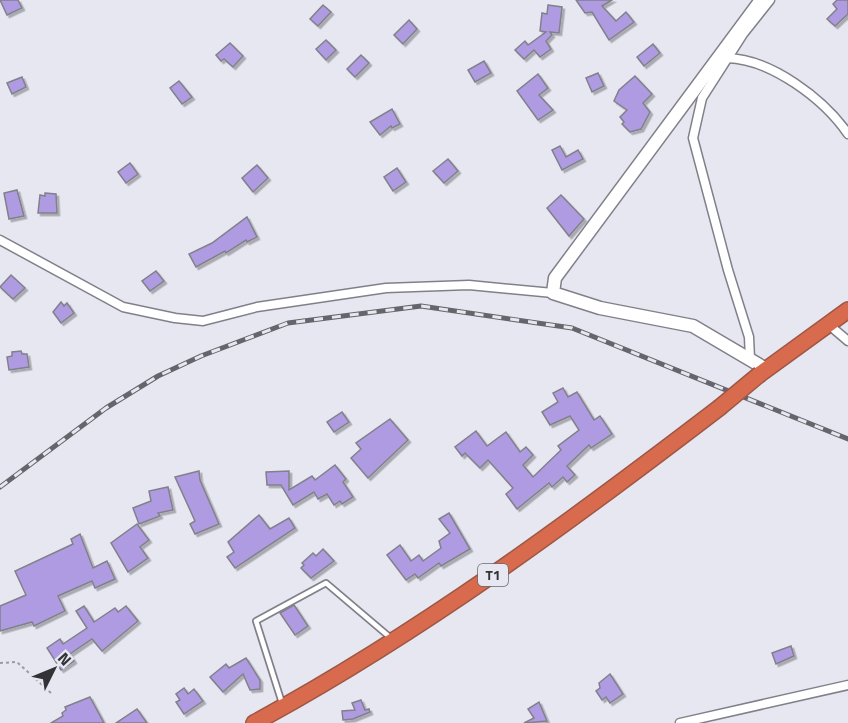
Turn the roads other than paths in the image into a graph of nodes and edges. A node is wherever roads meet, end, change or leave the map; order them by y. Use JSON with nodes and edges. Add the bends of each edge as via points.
{"nodes":[{"id":1,"x":761,"y":0,"type":"edge"},
{"id":2,"x":770,"y":0,"type":"edge"},
{"id":3,"x":727,"y":58,"type":"junction"},
{"id":4,"x":848,"y":134,"type":"edge"},
{"id":5,"x":0,"y":240,"type":"edge"},
{"id":6,"x":553,"y":293,"type":"junction"},
{"id":7,"x":848,"y":310,"type":"edge"},
{"id":8,"x":828,"y":324,"type":"junction"},
{"id":9,"x":848,"y":341,"type":"edge"},
{"id":10,"x":750,"y":359,"type":"junction"},
{"id":11,"x":763,"y":371,"type":"junction"},
{"id":12,"x":394,"y":641,"type":"junction"},
{"id":13,"x":848,"y":685,"type":"edge"},
{"id":14,"x":283,"y":707,"type":"junction"},
{"id":15,"x":254,"y":723,"type":"edge"},
{"id":16,"x":680,"y":723,"type":"edge"}],
"edges":[{"from":1,"to":6,"type":"street","via":[[555,278]]},
{"from":2,"to":3,"type":"street"},
{"from":3,"to":4,"type":"street","via":[[772,70],[826,107]]},
{"from":3,"to":10,"type":"street","via":[[702,98],[693,138],[748,337]]},
{"from":5,"to":6,"type":"street","via":[[123,307],[203,321],[257,307],[386,288],[469,285]]},
{"from":6,"to":10,"type":"street","via":[[600,308],[693,326]]},
{"from":7,"to":8,"type":"highway","number":"T1"},
{"from":8,"to":9,"type":"street"},
{"from":8,"to":11,"type":"highway","number":"T1"},
{"from":10,"to":11,"type":"street"},
{"from":11,"to":12,"type":"highway","number":"T1","bridge":true,"via":[[558,531]]},
{"from":12,"to":14,"type":"highway","number":"T1"},
{"from":12,"to":14,"type":"lane","via":[[326,583],[256,621]]},
{"from":13,"to":16,"type":"street"},
{"from":14,"to":15,"type":"highway","number":"T1"}]}
